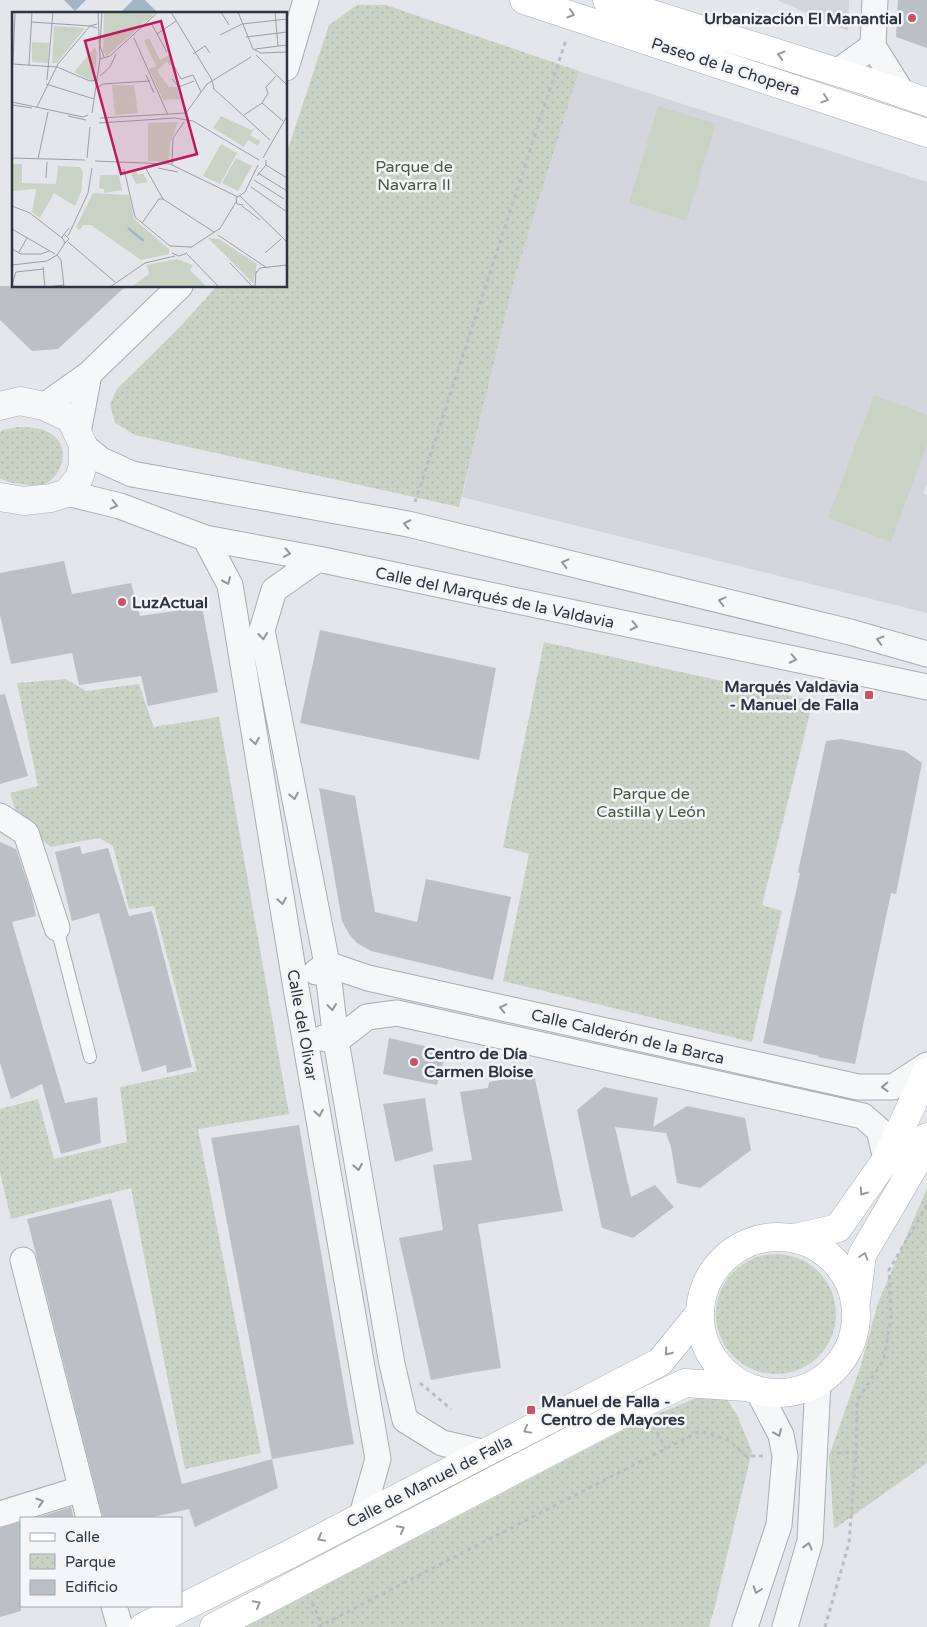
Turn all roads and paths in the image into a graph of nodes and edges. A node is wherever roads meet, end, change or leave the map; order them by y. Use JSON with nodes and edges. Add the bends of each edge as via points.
{"nodes":[{"id":1,"x":306,"y":0,"type":"edge"},
{"id":2,"x":325,"y":0,"type":"edge"},
{"id":3,"x":524,"y":0,"type":"edge"},
{"id":4,"x":875,"y":0,"type":"edge"},
{"id":5,"x":621,"y":2,"type":"edge"},
{"id":6,"x":574,"y":15,"type":"junction"},
{"id":7,"x":299,"y":28,"type":"junction"},
{"id":8,"x":873,"y":46,"type":"junction"},
{"id":9,"x":288,"y":62,"type":"edge"},
{"id":10,"x":837,"y":72,"type":"junction"},
{"id":11,"x":915,"y":98,"type":"edge"},
{"id":12,"x":927,"y":132,"type":"edge"},
{"id":13,"x":178,"y":288,"type":"edge"},
{"id":14,"x":90,"y":374,"type":"junction"},
{"id":15,"x":0,"y":406,"type":"edge"},
{"id":16,"x":44,"y":406,"type":"junction"},
{"id":17,"x":81,"y":439,"type":"junction"},
{"id":18,"x":67,"y":492,"type":"junction"},
{"id":19,"x":0,"y":497,"type":"edge"},
{"id":20,"x":408,"y":524,"type":"junction"},
{"id":21,"x":204,"y":538,"type":"junction"},
{"id":22,"x":318,"y":559,"type":"junction"},
{"id":23,"x":927,"y":654,"type":"edge"},
{"id":24,"x":927,"y":687,"type":"edge"},
{"id":25,"x":0,"y":816,"type":"edge"},
{"id":26,"x":57,"y":928,"type":"joint"},
{"id":27,"x":327,"y":964,"type":"junction"},
{"id":28,"x":296,"y":988,"type":"junction"},
{"id":29,"x":306,"y":1035,"type":"junction"},
{"id":30,"x":336,"y":1041,"type":"junction"},
{"id":31,"x":90,"y":1057,"type":"dead end"},
{"id":32,"x":927,"y":1065,"type":"edge"},
{"id":33,"x":927,"y":1072,"type":"edge"},
{"id":34,"x":925,"y":1148,"type":"edge"},
{"id":35,"x":886,"y":1160,"type":"junction"},
{"id":36,"x":927,"y":1205,"type":"edge"},
{"id":37,"x":795,"y":1238,"type":"junction"},
{"id":38,"x":23,"y":1260,"type":"dead end"},
{"id":39,"x":856,"y":1304,"type":"junction"},
{"id":40,"x":699,"y":1314,"type":"junction"},
{"id":41,"x":818,"y":1382,"type":"junction"},
{"id":42,"x":751,"y":1388,"type":"junction"},
{"id":43,"x":651,"y":1422,"type":"dead end"},
{"id":44,"x":666,"y":1449,"type":"junction"},
{"id":45,"x":856,"y":1452,"type":"junction"},
{"id":46,"x":486,"y":1453,"type":"junction"},
{"id":47,"x":814,"y":1454,"type":"junction"},
{"id":48,"x":785,"y":1456,"type":"junction"},
{"id":49,"x":81,"y":1489,"type":"junction"},
{"id":50,"x":0,"y":1514,"type":"edge"},
{"id":51,"x":362,"y":1515,"type":"junction"},
{"id":52,"x":89,"y":1517,"type":"edge"},
{"id":53,"x":114,"y":1607,"type":"edge"},
{"id":54,"x":120,"y":1627,"type":"edge"},
{"id":55,"x":143,"y":1627,"type":"edge"},
{"id":56,"x":214,"y":1627,"type":"edge"},
{"id":57,"x":318,"y":1627,"type":"edge"},
{"id":58,"x":745,"y":1627,"type":"edge"},
{"id":59,"x":785,"y":1627,"type":"edge"},
{"id":60,"x":825,"y":1627,"type":"edge"}],
"edges":[{"from":1,"to":7,"type":"street"},
{"from":2,"to":7,"type":"street"},
{"from":3,"to":6,"type":"main road","name":"Paseo de la Chopera","one_way":true},
{"from":4,"to":8,"type":"street"},
{"from":10,"to":5,"type":"main road","name":"Paseo de la Chopera","one_way":true},
{"from":6,"to":12,"type":"main road","name":"Paseo de la Chopera","one_way":true},
{"from":6,"to":20,"type":"path"},
{"from":7,"to":9,"type":"street"},
{"from":8,"to":10,"type":"street"},
{"from":8,"to":11,"type":"street"},
{"from":10,"to":11,"type":"main road","name":"Paseo de la Chopera"},
{"from":13,"to":14,"type":"street"},
{"from":14,"to":16,"type":"street"},
{"from":14,"to":17,"type":"street"},
{"from":15,"to":16,"type":"street","via":[[20,401]]},
{"from":16,"to":17,"type":"street","via":[[71,419]]},
{"from":17,"to":18,"type":"street","via":[[83,465],[79,478]]},
{"from":20,"to":17,"type":"street","one_way":true,"via":[[132,474],[101,460]]},
{"from":18,"to":19,"type":"street","via":[[51,498],[24,501]]},
{"from":18,"to":21,"type":"street","name":"Calle del Marqués de la Valdavia","one_way":true,"via":[[120,506]]},
{"from":23,"to":20,"type":"street","one_way":true,"via":[[850,632]]},
{"from":21,"to":22,"type":"street","name":"Calle del Marqués de la Valdavia","one_way":true},
{"from":21,"to":28,"type":"street","name":"Calle del Olivar","one_way":true,"via":[[230,586]]},
{"from":22,"to":24,"type":"street","name":"Calle del Marqués de la Valdavia","one_way":true},
{"from":22,"to":27,"type":"street","name":"Calle del Olivar","one_way":true,"via":[[274,590],[262,630]]},
{"from":25,"to":26,"type":"street","via":[[26,833]]},
{"from":26,"to":31,"type":"lane"},
{"from":27,"to":28,"type":"street"},
{"from":27,"to":30,"type":"street","name":"Calle del Olivar","one_way":true},
{"from":32,"to":27,"type":"street","name":"Calle Calderón de la Barca","one_way":true,"via":[[893,1087],[858,1087],[368,978]]},
{"from":28,"to":29,"type":"street","name":"Calle del Olivar"},
{"from":29,"to":30,"type":"street"},
{"from":29,"to":51,"type":"street","name":"Calle del Olivar","one_way":true,"via":[[378,1459]]},
{"from":30,"to":35,"type":"street","name":"Calle Calderón de la Barca","via":[[367,1017],[397,1013],[863,1116],[879,1130]]},
{"from":30,"to":46,"type":"street","name":"Calle del Olivar","one_way":true,"via":[[392,1364],[405,1420],[442,1443]]},
{"from":33,"to":35,"type":"main road"},
{"from":39,"to":34,"type":"main road","one_way":true,"via":[[862,1255]]},
{"from":35,"to":37,"type":"main road","one_way":true,"via":[[838,1228]]},
{"from":36,"to":45,"type":"path","via":[[889,1270],[891,1317],[884,1359],[857,1402]]},
{"from":37,"to":39,"type":"main road","via":[[811,1244],[833,1260],[847,1278]]},
{"from":37,"to":40,"type":"main road","via":[[768,1237],[749,1242],[726,1256],[713,1270],[702,1294]]},
{"from":38,"to":49,"type":"street"},
{"from":39,"to":41,"type":"main road","via":[[855,1330],[845,1355]]},
{"from":40,"to":42,"type":"main road","via":[[704,1341],[714,1361]]},
{"from":40,"to":46,"type":"main road","name":"Calle de Manuel de Falla","one_way":true,"via":[[660,1362]]},
{"from":41,"to":42,"type":"main road","via":[[778,1393]]},
{"from":41,"to":47,"type":"street"},
{"from":42,"to":48,"type":"street","one_way":true,"via":[[781,1435]]},
{"from":56,"to":42,"type":"main road","name":"Calle de Manuel de Falla","one_way":true,"via":[[685,1383]]},
{"from":43,"to":44,"type":"path"},
{"from":44,"to":48,"type":"path","via":[[700,1431],[730,1441],[746,1456]]},
{"from":44,"to":57,"type":"path"},
{"from":45,"to":47,"type":"path"},
{"from":45,"to":60,"type":"path","via":[[849,1543]]},
{"from":46,"to":51,"type":"main road","name":"Calle de Manuel de Falla"},
{"from":59,"to":47,"type":"street","one_way":true,"via":[[810,1541]]},
{"from":48,"to":58,"type":"street","one_way":true,"via":[[779,1525]]},
{"from":50,"to":49,"type":"street","one_way":true},
{"from":49,"to":52,"type":"street"},
{"from":51,"to":55,"type":"main road","name":"Calle de Manuel de Falla","one_way":true},
{"from":53,"to":54,"type":"street"}]}
